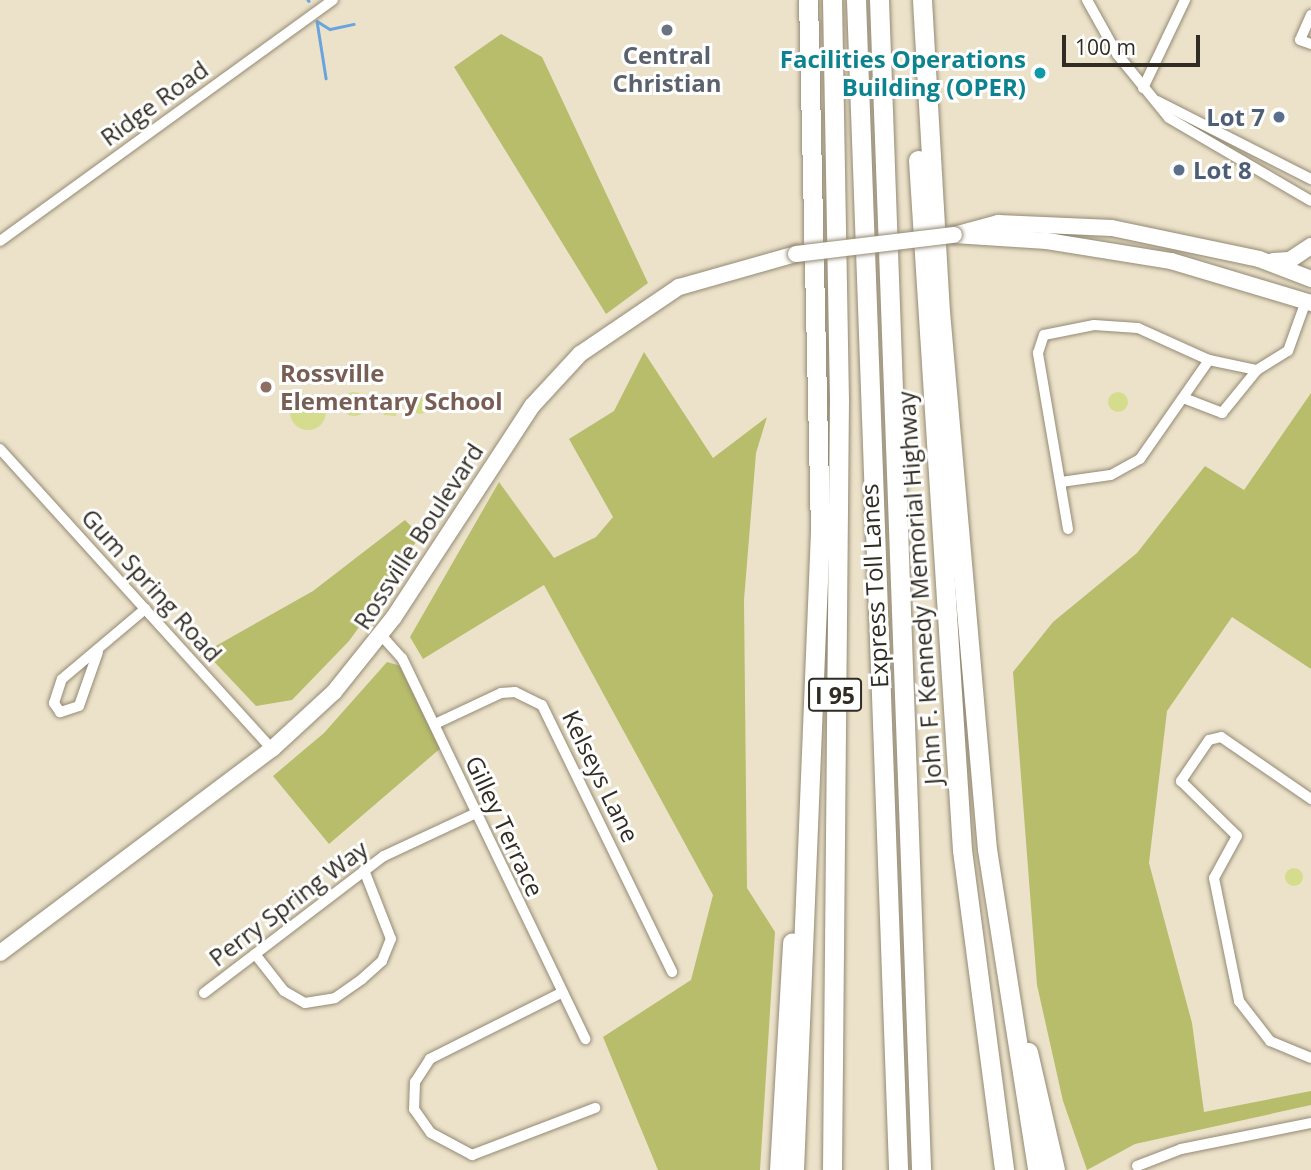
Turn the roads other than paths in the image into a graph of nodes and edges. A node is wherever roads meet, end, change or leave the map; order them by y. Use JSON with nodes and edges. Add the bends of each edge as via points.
{"nodes":[{"id":1,"x":332,"y":0,"type":"edge"},
{"id":2,"x":808,"y":0,"type":"edge"},
{"id":3,"x":832,"y":0,"type":"edge"},
{"id":4,"x":856,"y":0,"type":"edge"},
{"id":5,"x":879,"y":0,"type":"edge"},
{"id":6,"x":910,"y":0,"type":"edge"},
{"id":7,"x":922,"y":0,"type":"edge"},
{"id":8,"x":1087,"y":0,"type":"edge"},
{"id":9,"x":1185,"y":0,"type":"edge"},
{"id":10,"x":1311,"y":15,"type":"edge"},
{"id":11,"x":1305,"y":42,"type":"edge"},
{"id":12,"x":1143,"y":88,"type":"junction"},
{"id":13,"x":1157,"y":101,"type":"junction"},
{"id":14,"x":1311,"y":179,"type":"edge"},
{"id":15,"x":1311,"y":201,"type":"edge"},
{"id":16,"x":954,"y":235,"type":"junction"},
{"id":17,"x":0,"y":242,"type":"edge"},
{"id":18,"x":1311,"y":246,"type":"edge"},
{"id":19,"x":1259,"y":259,"type":"junction"},
{"id":20,"x":1310,"y":274,"type":"edge"},
{"id":21,"x":1309,"y":300,"type":"edge"},
{"id":22,"x":1298,"y":337,"type":"junction"},
{"id":23,"x":1311,"y":340,"type":"edge"},
{"id":24,"x":1209,"y":360,"type":"junction"},
{"id":25,"x":1256,"y":370,"type":"junction"},
{"id":26,"x":1186,"y":399,"type":"junction"},
{"id":27,"x":0,"y":449,"type":"edge"},
{"id":28,"x":1061,"y":482,"type":"junction"},
{"id":29,"x":818,"y":491,"type":"junction"},
{"id":30,"x":1068,"y":528,"type":"dead end"},
{"id":31,"x":145,"y":609,"type":"junction"},
{"id":32,"x":381,"y":635,"type":"junction"},
{"id":33,"x":97,"y":652,"type":"junction"},
{"id":34,"x":435,"y":724,"type":"junction"},
{"id":35,"x":272,"y":749,"type":"junction"},
{"id":36,"x":982,"y":776,"type":"junction"},
{"id":37,"x":1311,"y":799,"type":"edge"},
{"id":38,"x":474,"y":814,"type":"junction"},
{"id":39,"x":364,"y":870,"type":"junction"},
{"id":40,"x":0,"y":953,"type":"edge"},
{"id":41,"x":255,"y":954,"type":"junction"},
{"id":42,"x":672,"y":972,"type":"dead end"},
{"id":43,"x":204,"y":993,"type":"dead end"},
{"id":44,"x":561,"y":993,"type":"junction"},
{"id":45,"x":585,"y":1039,"type":"dead end"},
{"id":46,"x":1311,"y":1058,"type":"edge"},
{"id":47,"x":595,"y":1108,"type":"dead end"},
{"id":48,"x":1311,"y":1123,"type":"edge"},
{"id":49,"x":1137,"y":1166,"type":"dead end"},
{"id":50,"x":779,"y":1170,"type":"edge"},
{"id":51,"x":794,"y":1170,"type":"edge"},
{"id":52,"x":832,"y":1170,"type":"edge"},
{"id":53,"x":898,"y":1170,"type":"edge"},
{"id":54,"x":921,"y":1170,"type":"edge"},
{"id":55,"x":1004,"y":1170,"type":"edge"},
{"id":56,"x":1037,"y":1170,"type":"edge"},
{"id":57,"x":1055,"y":1170,"type":"edge"}],
"edges":[{"from":1,"to":17,"type":"street","name":"Ridge Road"},
{"from":2,"to":29,"type":"highway"},
{"from":3,"to":52,"type":"highway","number":"I 95","via":[[839,400]]},
{"from":4,"to":53,"type":"highway","name":"Express Toll Lanes"},
{"from":5,"to":54,"type":"highway","name":"Express Toll Lanes"},
{"from":6,"to":55,"type":"highway","name":"John F. Kennedy Memorial Highway","via":[[954,747],[975,975]]},
{"from":7,"to":36,"type":"highway","via":[[940,311]]},
{"from":8,"to":12,"type":"street"},
{"from":9,"to":12,"type":"street"},
{"from":10,"to":11,"type":"street"},
{"from":12,"to":13,"type":"street"},
{"from":13,"to":14,"type":"street"},
{"from":13,"to":15,"type":"street","via":[[1189,131]]},
{"from":16,"to":19,"type":"main road","name":"Rossville Boulevard","via":[[998,223],[1078,224],[1150,233]]},
{"from":16,"to":21,"type":"main road","name":"Rossville Boulevard","via":[[1157,258]]},
{"from":16,"to":32,"type":"main road","name":"Rossville Boulevard","bridge":true,"via":[[796,254],[679,287],[580,354],[527,413]]},
{"from":18,"to":19,"type":"main road","via":[[1290,260]]},
{"from":19,"to":20,"type":"main road","name":"Rossville Boulevard"},
{"from":20,"to":21,"type":"main road"},
{"from":21,"to":22,"type":"street"},
{"from":22,"to":23,"type":"street"},
{"from":22,"to":25,"type":"street","via":[[1280,359]]},
{"from":24,"to":25,"type":"street"},
{"from":24,"to":26,"type":"street"},
{"from":24,"to":28,"type":"street","via":[[1138,328],[1086,326],[1044,335],[1038,353]]},
{"from":25,"to":26,"type":"street","via":[[1222,413]]},
{"from":26,"to":28,"type":"street","via":[[1151,448],[1124,469]]},
{"from":27,"to":31,"type":"street","name":"Gum Spring Road"},
{"from":28,"to":30,"type":"street"},
{"from":29,"to":50,"type":"highway"},
{"from":29,"to":51,"type":"highway"},
{"from":31,"to":33,"type":"street"},
{"from":31,"to":35,"type":"street","name":"Gum Spring Road"},
{"from":32,"to":34,"type":"street","name":"Gilley Terrace","via":[[402,658]]},
{"from":32,"to":35,"type":"main road","name":"Rossville Boulevard","via":[[334,692]]},
{"from":33,"to":33,"type":"street","via":[[62,679],[54,703],[60,712],[79,706]]},
{"from":34,"to":38,"type":"street","name":"Gilley Terrace"},
{"from":34,"to":42,"type":"street","name":"Kelseys Lane","via":[[500,693],[514,692],[542,705]]},
{"from":35,"to":40,"type":"main road","name":"Rossville Boulevard"},
{"from":36,"to":56,"type":"highway","via":[[995,919]]},
{"from":36,"to":57,"type":"highway","via":[[1020,1015]]},
{"from":37,"to":46,"type":"street","via":[[1221,737],[1209,740],[1181,781],[1237,836],[1214,878],[1239,1001],[1270,1041]]},
{"from":38,"to":39,"type":"street","name":"Perry Spring Way"},
{"from":38,"to":44,"type":"street","name":"Gilley Terrace"},
{"from":39,"to":41,"type":"street","name":"Perry Spring Way"},
{"from":39,"to":41,"type":"street","via":[[391,939],[382,961],[362,979],[335,998],[305,1003],[284,991]]},
{"from":41,"to":43,"type":"street","name":"Perry Spring Way"},
{"from":44,"to":45,"type":"street","name":"Gilley Terrace"},
{"from":44,"to":47,"type":"street","via":[[430,1059],[415,1082],[414,1109],[431,1133],[472,1155]]},
{"from":48,"to":49,"type":"street","via":[[1181,1149]]}]}
